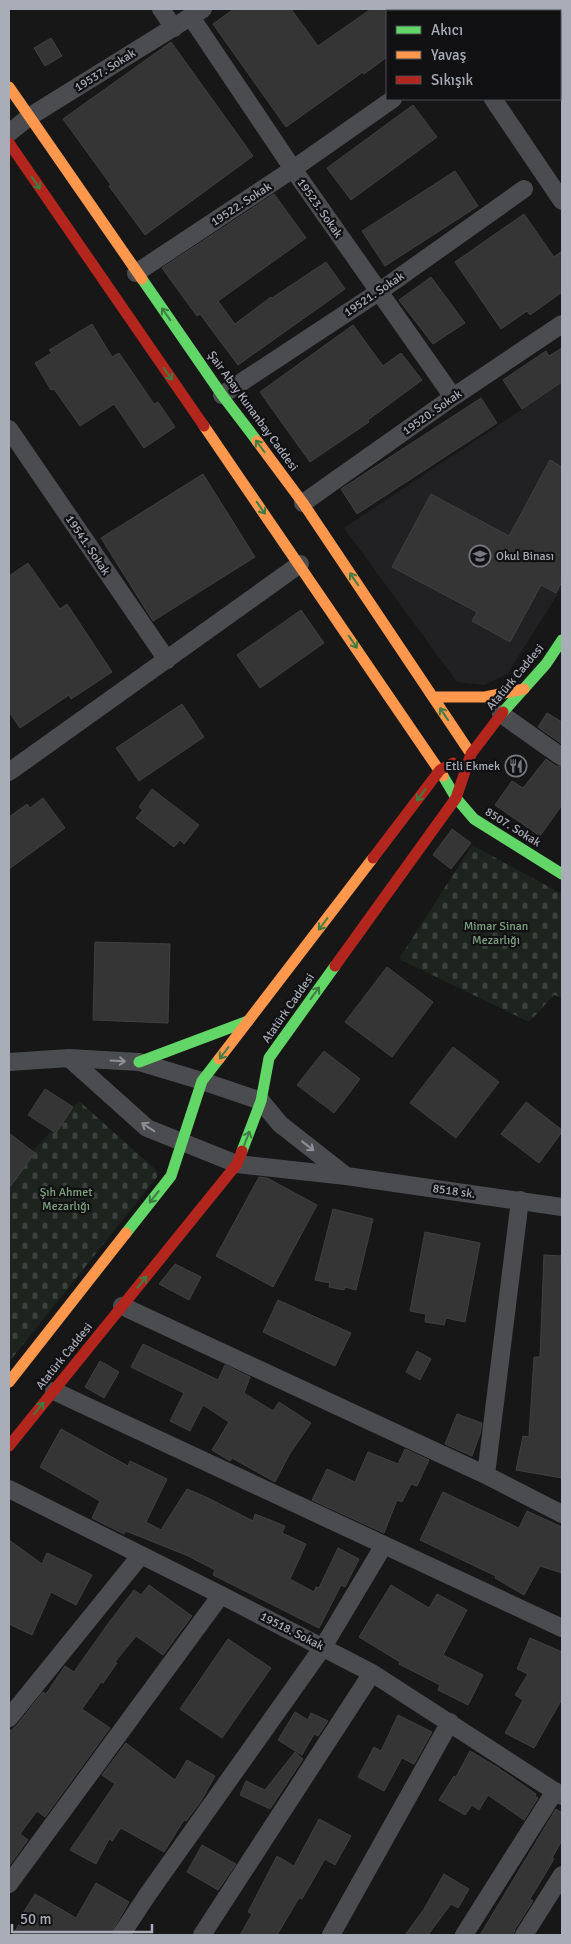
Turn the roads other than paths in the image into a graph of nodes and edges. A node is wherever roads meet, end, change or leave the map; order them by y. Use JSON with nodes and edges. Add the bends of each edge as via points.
{"nodes":[{"id":1,"x":161,"y":9,"type":"edge"},
{"id":2,"x":197,"y":13,"type":"edge"},
{"id":3,"x":174,"y":28,"type":"junction"},
{"id":4,"x":9,"y":87,"type":"edge"},
{"id":5,"x":392,"y":100,"type":"edge"},
{"id":6,"x":494,"y":100,"type":"edge"},
{"id":7,"x":29,"y":117,"type":"junction"},
{"id":8,"x":9,"y":133,"type":"edge"},
{"id":9,"x":9,"y":143,"type":"edge"},
{"id":10,"x":293,"y":169,"type":"junction"},
{"id":11,"x":524,"y":189,"type":"dead end"},
{"id":12,"x":562,"y":201,"type":"edge"},
{"id":13,"x":136,"y":272,"type":"junction"},
{"id":14,"x":380,"y":291,"type":"junction"},
{"id":15,"x":562,"y":324,"type":"edge"},
{"id":16,"x":222,"y":395,"type":"junction"},
{"id":17,"x":453,"y":397,"type":"junction"},
{"id":18,"x":9,"y":430,"type":"edge"},
{"id":19,"x":302,"y":502,"type":"junction"},
{"id":20,"x":300,"y":564,"type":"junction"},
{"id":21,"x":562,"y":640,"type":"edge"},
{"id":22,"x":167,"y":660,"type":"junction"},
{"id":23,"x":524,"y":689,"type":"junction"},
{"id":24,"x":433,"y":697,"type":"junction"},
{"id":25,"x":501,"y":714,"type":"junction"},
{"id":26,"x":471,"y":754,"type":"junction"},
{"id":27,"x":562,"y":757,"type":"edge"},
{"id":28,"x":11,"y":766,"type":"edge"},
{"id":29,"x":440,"y":770,"type":"junction"},
{"id":30,"x":456,"y":798,"type":"junction"},
{"id":31,"x":562,"y":874,"type":"edge"},
{"id":32,"x":248,"y":1021,"type":"junction"},
{"id":33,"x":69,"y":1058,"type":"junction"},
{"id":34,"x":9,"y":1062,"type":"edge"},
{"id":35,"x":139,"y":1062,"type":"junction"},
{"id":36,"x":202,"y":1081,"type":"junction"},
{"id":37,"x":261,"y":1101,"type":"junction"},
{"id":38,"x":182,"y":1143,"type":"junction"},
{"id":39,"x":237,"y":1164,"type":"junction"},
{"id":40,"x":346,"y":1176,"type":"junction"},
{"id":41,"x":520,"y":1200,"type":"junction"},
{"id":42,"x":562,"y":1207,"type":"edge"},
{"id":43,"x":122,"y":1306,"type":"junction"},
{"id":44,"x":9,"y":1382,"type":"edge"},
{"id":45,"x":54,"y":1391,"type":"junction"},
{"id":46,"x":9,"y":1446,"type":"edge"},
{"id":47,"x":486,"y":1475,"type":"junction"},
{"id":48,"x":9,"y":1489,"type":"edge"},
{"id":49,"x":562,"y":1514,"type":"edge"},
{"id":50,"x":384,"y":1545,"type":"junction"},
{"id":51,"x":141,"y":1555,"type":"junction"},
{"id":52,"x":221,"y":1595,"type":"junction"},
{"id":53,"x":562,"y":1628,"type":"edge"},
{"id":54,"x":323,"y":1646,"type":"junction"},
{"id":55,"x":372,"y":1673,"type":"junction"},
{"id":56,"x":9,"y":1718,"type":"edge"},
{"id":57,"x":450,"y":1722,"type":"junction"},
{"id":58,"x":559,"y":1794,"type":"edge"},
{"id":59,"x":562,"y":1875,"type":"edge"},
{"id":60,"x":9,"y":1884,"type":"edge"},
{"id":61,"x":121,"y":1935,"type":"edge"},
{"id":62,"x":202,"y":1935,"type":"edge"},
{"id":63,"x":330,"y":1935,"type":"edge"},
{"id":64,"x":464,"y":1935,"type":"edge"},
{"id":65,"x":524,"y":1935,"type":"edge"}],
"edges":[{"from":1,"to":3,"type":"street"},
{"from":2,"to":3,"type":"street","name":"19537. Sokak"},
{"from":2,"to":10,"type":"street","name":"19523. Sokak"},
{"from":3,"to":7,"type":"street","name":"19537. Sokak"},
{"from":4,"to":7,"type":"street","name":"Şair Abay Kunanbay Caddesi"},
{"from":5,"to":10,"type":"street","name":"19522. Sokak"},
{"from":6,"to":12,"type":"street"},
{"from":7,"to":8,"type":"street","name":"19537. Sokak"},
{"from":7,"to":13,"type":"street","name":"Şair Abay Kunanbay Caddesi"},
{"from":9,"to":20,"type":"street","one_way":true},
{"from":10,"to":13,"type":"street","name":"19522. Sokak"},
{"from":10,"to":14,"type":"street","name":"19523. Sokak"},
{"from":11,"to":14,"type":"street","name":"19521. Sokak"},
{"from":16,"to":13,"type":"street","name":"Şair Abay Kunanbay Caddesi","one_way":true},
{"from":14,"to":16,"type":"street","name":"19521. Sokak"},
{"from":14,"to":17,"type":"street","name":"19523. Sokak"},
{"from":15,"to":17,"type":"street","name":"19520. Sokak"},
{"from":19,"to":16,"type":"street","name":"Şair Abay Kunanbay Caddesi","one_way":true},
{"from":17,"to":19,"type":"street","name":"19520. Sokak"},
{"from":18,"to":22,"type":"street","name":"19541. Sokak"},
{"from":24,"to":19,"type":"street","name":"Şair Abay Kunanbay Caddesi","one_way":true},
{"from":20,"to":22,"type":"street"},
{"from":20,"to":29,"type":"street","one_way":true},
{"from":21,"to":23,"type":"street","name":"Atatürk Caddesi"},
{"from":22,"to":28,"type":"street"},
{"from":23,"to":24,"type":"street","via":[[485,697]]},
{"from":23,"to":25,"type":"street","name":"Atatürk Caddesi"},
{"from":26,"to":24,"type":"street","name":"Şair Abay Kunanbay Caddesi","one_way":true},
{"from":25,"to":26,"type":"street","name":"Atatürk Caddesi"},
{"from":25,"to":27,"type":"street"},
{"from":26,"to":29,"type":"street","name":"Atatürk Caddesi"},
{"from":26,"to":30,"type":"street","name":"Atatürk Caddesi"},
{"from":29,"to":30,"type":"street"},
{"from":29,"to":32,"type":"street","name":"Atatürk Caddesi","one_way":true},
{"from":30,"to":31,"type":"street","name":"8507. Sokak","via":[[474,819]]},
{"from":37,"to":30,"type":"street","name":"Atatürk Caddesi","one_way":true,"via":[[269,1058]]},
{"from":32,"to":35,"type":"street"},
{"from":32,"to":36,"type":"street","name":"Atatürk Caddesi","one_way":true},
{"from":33,"to":34,"type":"street"},
{"from":33,"to":35,"type":"street","one_way":true},
{"from":38,"to":33,"type":"street","name":"8518 sk.","one_way":true,"via":[[147,1128]]},
{"from":35,"to":36,"type":"street"},
{"from":36,"to":37,"type":"street"},
{"from":36,"to":38,"type":"street","name":"Atatürk Caddesi"},
{"from":39,"to":37,"type":"street","name":"Atatürk Caddesi","one_way":true},
{"from":37,"to":40,"type":"street","one_way":true,"via":[[280,1124]]},
{"from":38,"to":39,"type":"street","name":"8518 sk."},
{"from":38,"to":44,"type":"street","name":"Atatürk Caddesi","one_way":true,"via":[[171,1176]]},
{"from":39,"to":40,"type":"street","name":"8518 sk."},
{"from":43,"to":39,"type":"street","name":"Atatürk Caddesi","one_way":true},
{"from":40,"to":41,"type":"street","name":"8518 sk."},
{"from":41,"to":42,"type":"street","name":"8518 sk."},
{"from":41,"to":47,"type":"street"},
{"from":43,"to":45,"type":"street","name":"Atatürk Caddesi"},
{"from":43,"to":47,"type":"street"},
{"from":46,"to":45,"type":"street","name":"Atatürk Caddesi","one_way":true},
{"from":45,"to":50,"type":"street"},
{"from":47,"to":49,"type":"street"},
{"from":48,"to":51,"type":"street","name":"19518. Sokak"},
{"from":50,"to":53,"type":"street"},
{"from":50,"to":54,"type":"street"},
{"from":51,"to":52,"type":"street","name":"19518. Sokak"},
{"from":51,"to":56,"type":"street"},
{"from":52,"to":54,"type":"street","name":"19518. Sokak"},
{"from":52,"to":60,"type":"street"},
{"from":54,"to":55,"type":"street","name":"19518. Sokak"},
{"from":54,"to":61,"type":"street"},
{"from":55,"to":57,"type":"street","name":"19518. Sokak"},
{"from":55,"to":62,"type":"street"},
{"from":57,"to":58,"type":"street","name":"19518. Sokak"},
{"from":57,"to":63,"type":"street"},
{"from":58,"to":64,"type":"street"},
{"from":59,"to":65,"type":"street"}]}
